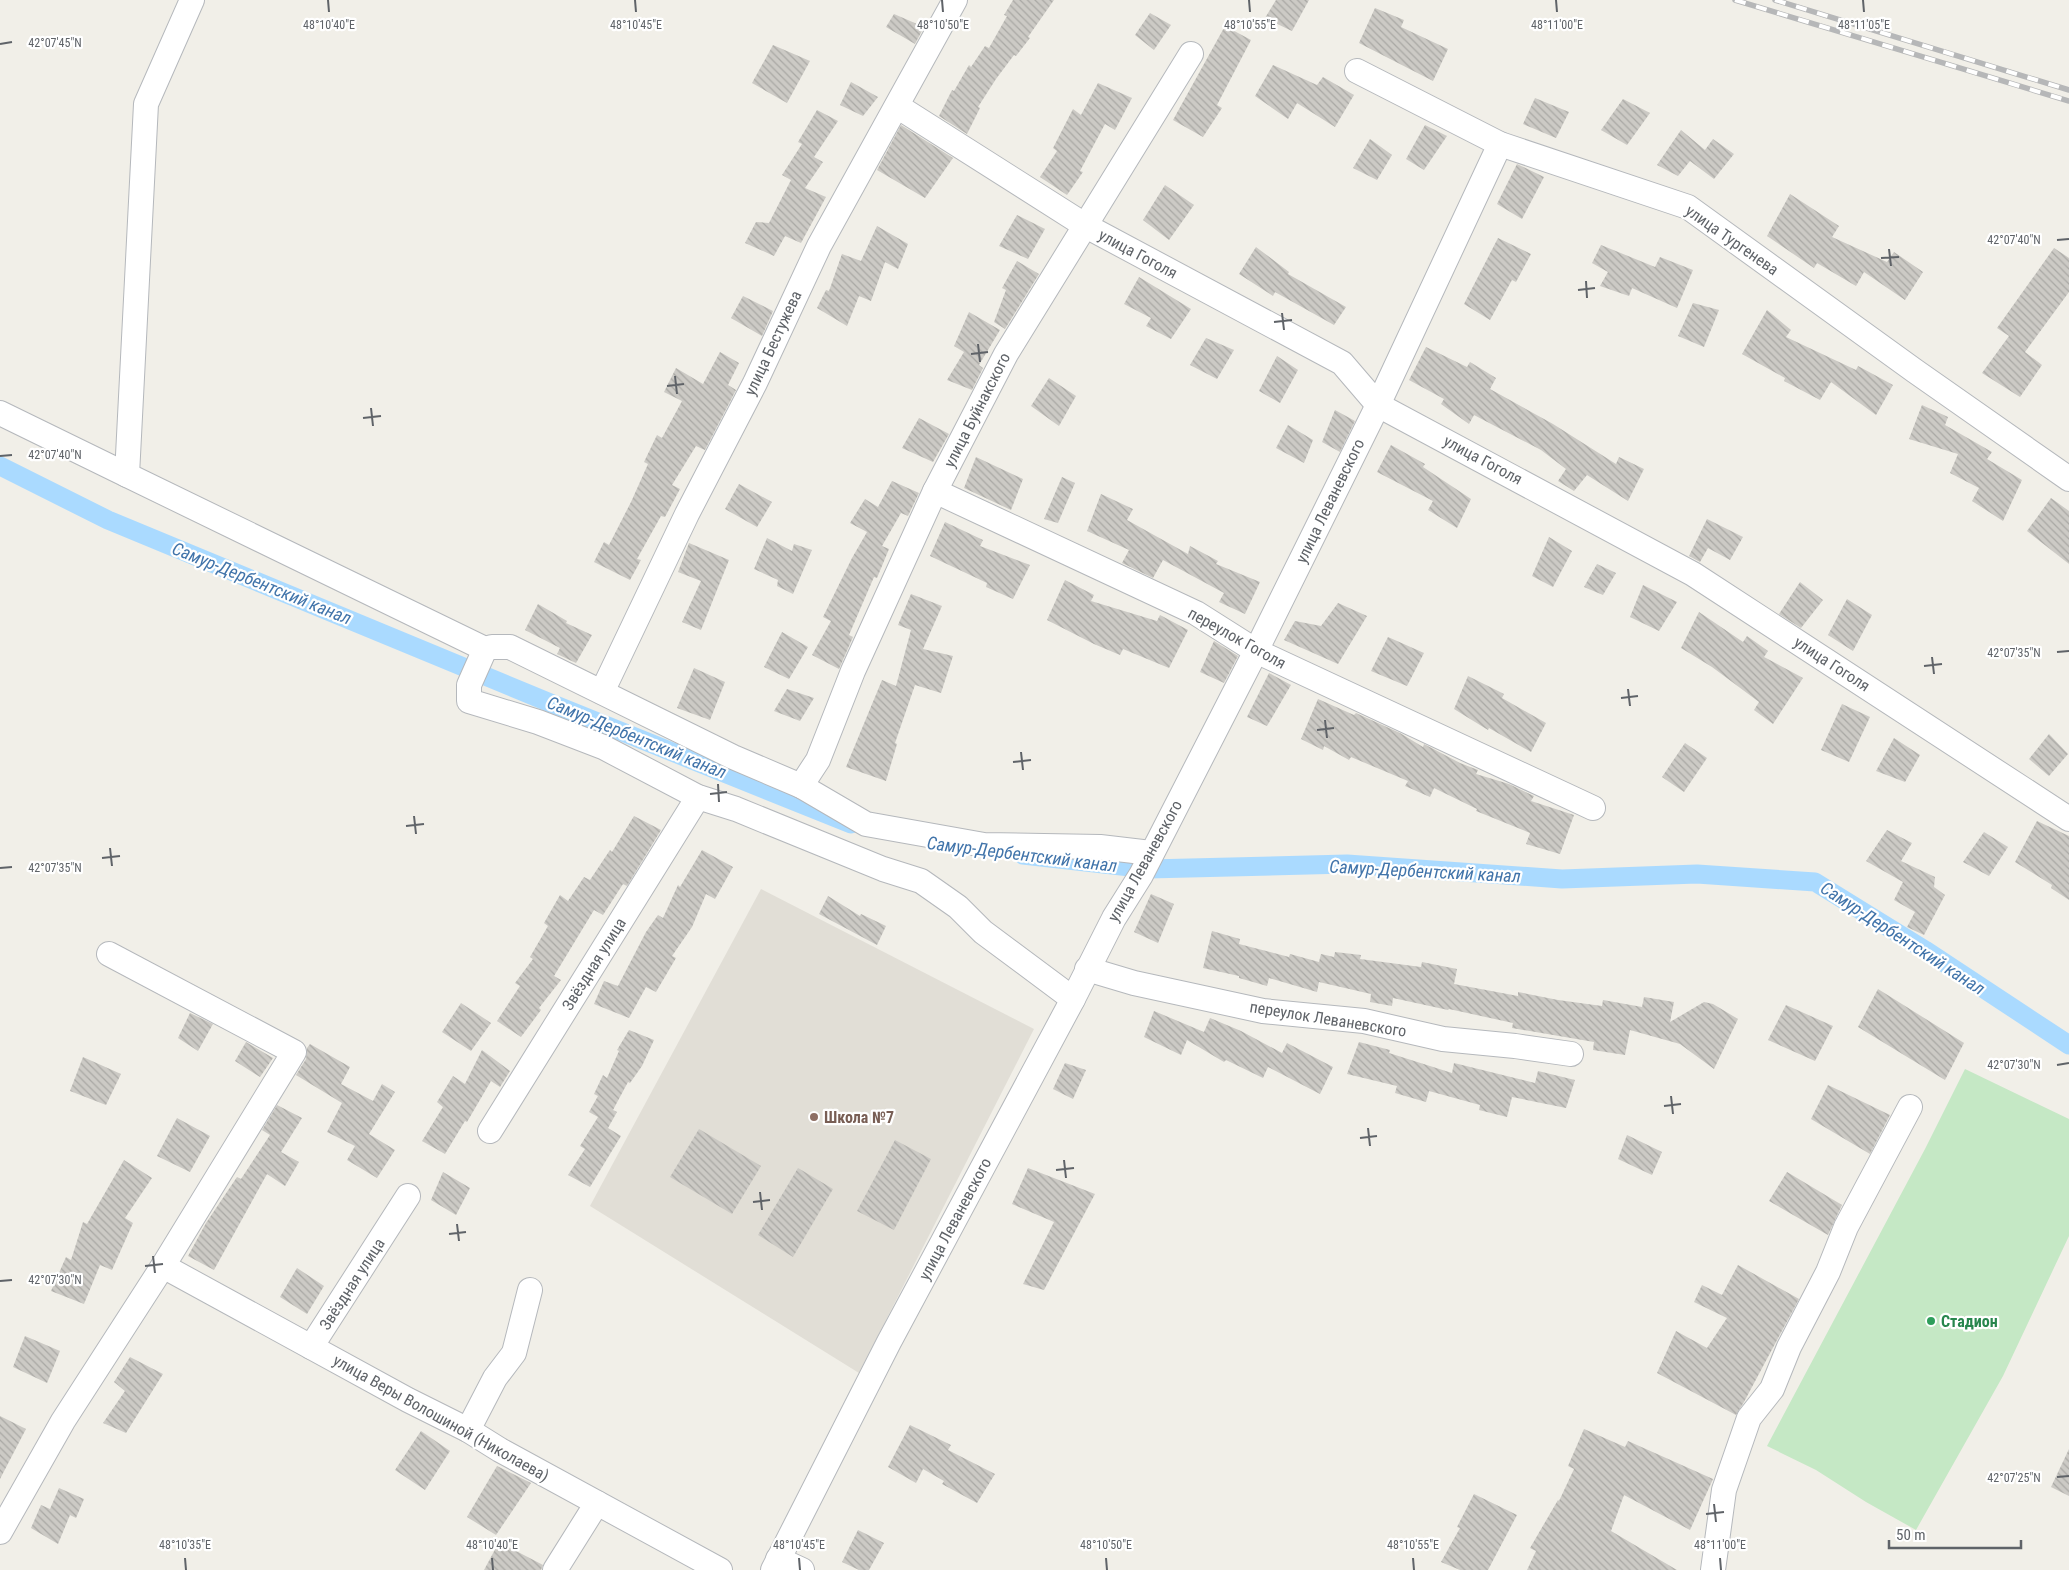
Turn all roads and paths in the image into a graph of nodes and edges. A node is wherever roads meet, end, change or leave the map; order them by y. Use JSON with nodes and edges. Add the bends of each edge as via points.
{"nodes":[{"id":1,"x":192,"y":0,"type":"edge"},
{"id":2,"x":955,"y":0,"type":"edge"},
{"id":3,"x":1192,"y":54,"type":"dead end"},
{"id":4,"x":1357,"y":71,"type":"dead end"},
{"id":5,"x":897,"y":106,"type":"junction"},
{"id":6,"x":1500,"y":144,"type":"junction"},
{"id":7,"x":1086,"y":226,"type":"junction"},
{"id":8,"x":1378,"y":405,"type":"junction"},
{"id":9,"x":0,"y":413,"type":"edge"},
{"id":10,"x":127,"y":475,"type":"junction"},
{"id":11,"x":2069,"y":479,"type":"edge"},
{"id":12,"x":935,"y":491,"type":"junction"},
{"id":13,"x":1256,"y":651,"type":"junction"},
{"id":14,"x":483,"y":654,"type":"junction"},
{"id":15,"x":602,"y":692,"type":"junction"},
{"id":16,"x":801,"y":786,"type":"junction"},
{"id":17,"x":698,"y":797,"type":"junction"},
{"id":18,"x":1593,"y":808,"type":"dead end"},
{"id":19,"x":2067,"y":814,"type":"edge"},
{"id":20,"x":1147,"y":863,"type":"junction"},
{"id":21,"x":109,"y":954,"type":"dead end"},
{"id":22,"x":1087,"y":969,"type":"junction"},
{"id":23,"x":1073,"y":999,"type":"junction"},
{"id":24,"x":1571,"y":1054,"type":"dead end"},
{"id":25,"x":1910,"y":1107,"type":"dead end"},
{"id":26,"x":490,"y":1131,"type":"dead end"},
{"id":27,"x":408,"y":1196,"type":"dead end"},
{"id":28,"x":163,"y":1266,"type":"junction"},
{"id":29,"x":530,"y":1290,"type":"dead end"},
{"id":30,"x":311,"y":1347,"type":"junction"},
{"id":31,"x":468,"y":1430,"type":"junction"},
{"id":32,"x":597,"y":1503,"type":"junction"},
{"id":33,"x":0,"y":1532,"type":"edge"},
{"id":34,"x":776,"y":1564,"type":"edge"},
{"id":35,"x":555,"y":1570,"type":"edge"},
{"id":36,"x":720,"y":1570,"type":"edge"},
{"id":37,"x":802,"y":1570,"type":"edge"},
{"id":38,"x":1713,"y":1570,"type":"edge"}],
"edges":[{"from":1,"to":10,"type":"street","via":[[146,104]]},
{"from":2,"to":5,"type":"street","name":"улица Бестужева"},
{"from":3,"to":7,"type":"street","name":"улица Буйнакского"},
{"from":4,"to":6,"type":"street","name":"улица Тургенева"},
{"from":5,"to":7,"type":"street","name":"улица Гоголя"},
{"from":5,"to":15,"type":"street","name":"улица Бестужева","via":[[819,246]]},
{"from":6,"to":8,"type":"street","name":"улица Леваневского"},
{"from":6,"to":11,"type":"street","name":"улица Тургенева","via":[[1688,207]]},
{"from":7,"to":8,"type":"street","name":"улица Гоголя","via":[[1342,362]]},
{"from":7,"to":12,"type":"street","name":"улица Буйнакского","via":[[1006,354]]},
{"from":8,"to":13,"type":"street","name":"улица Леваневского"},
{"from":8,"to":19,"type":"street","name":"улица Гоголя","via":[[1694,574]]},
{"from":9,"to":10,"type":"street"},
{"from":10,"to":14,"type":"street"},
{"from":12,"to":13,"type":"street","name":"переулок Гоголя","via":[[1196,613]]},
{"from":12,"to":16,"type":"street","name":"улица Буйнакского","via":[[861,653],[818,760]]},
{"from":13,"to":18,"type":"street","name":"переулок Гоголя"},
{"from":13,"to":20,"type":"street","name":"улица Леваневского"},
{"from":14,"to":15,"type":"street","via":[[492,647],[510,647]]},
{"from":14,"to":17,"type":"street","via":[[469,685],[469,701],[538,722],[602,747]]},
{"from":15,"to":16,"type":"street","via":[[733,757]]},
{"from":16,"to":20,"type":"street","via":[[866,824],[984,845],[1100,847]]},
{"from":17,"to":23,"type":"street","via":[[922,882]]},
{"from":17,"to":26,"type":"street","name":"Звёздная улица"},
{"from":20,"to":22,"type":"street","name":"улица Леваневского"},
{"from":21,"to":28,"type":"street","via":[[294,1052]]},
{"from":22,"to":23,"type":"street","name":"улица Леваневского"},
{"from":22,"to":24,"type":"street","name":"переулок Леваневского","via":[[1134,983],[1264,1011],[1364,1021],[1443,1039]]},
{"from":23,"to":34,"type":"street","name":"улица Леваневского","via":[[889,1342]]},
{"from":25,"to":38,"type":"street","via":[[1846,1227],[1772,1389],[1749,1418],[1724,1490]]},
{"from":27,"to":30,"type":"street","name":"Звёздная улица"},
{"from":28,"to":30,"type":"street","name":"улица Веры Волошиной (Николаева)"},
{"from":28,"to":33,"type":"street","via":[[63,1421]]},
{"from":29,"to":31,"type":"street","via":[[514,1353],[495,1378]]},
{"from":30,"to":31,"type":"street","name":"улица Веры Волошиной (Николаева)"},
{"from":31,"to":32,"type":"street","name":"улица Веры Волошиной (Николаева)"},
{"from":32,"to":35,"type":"street"},
{"from":32,"to":36,"type":"street","name":"улица Веры Волошиной (Николаева)"},
{"from":34,"to":37,"type":"street"}]}
